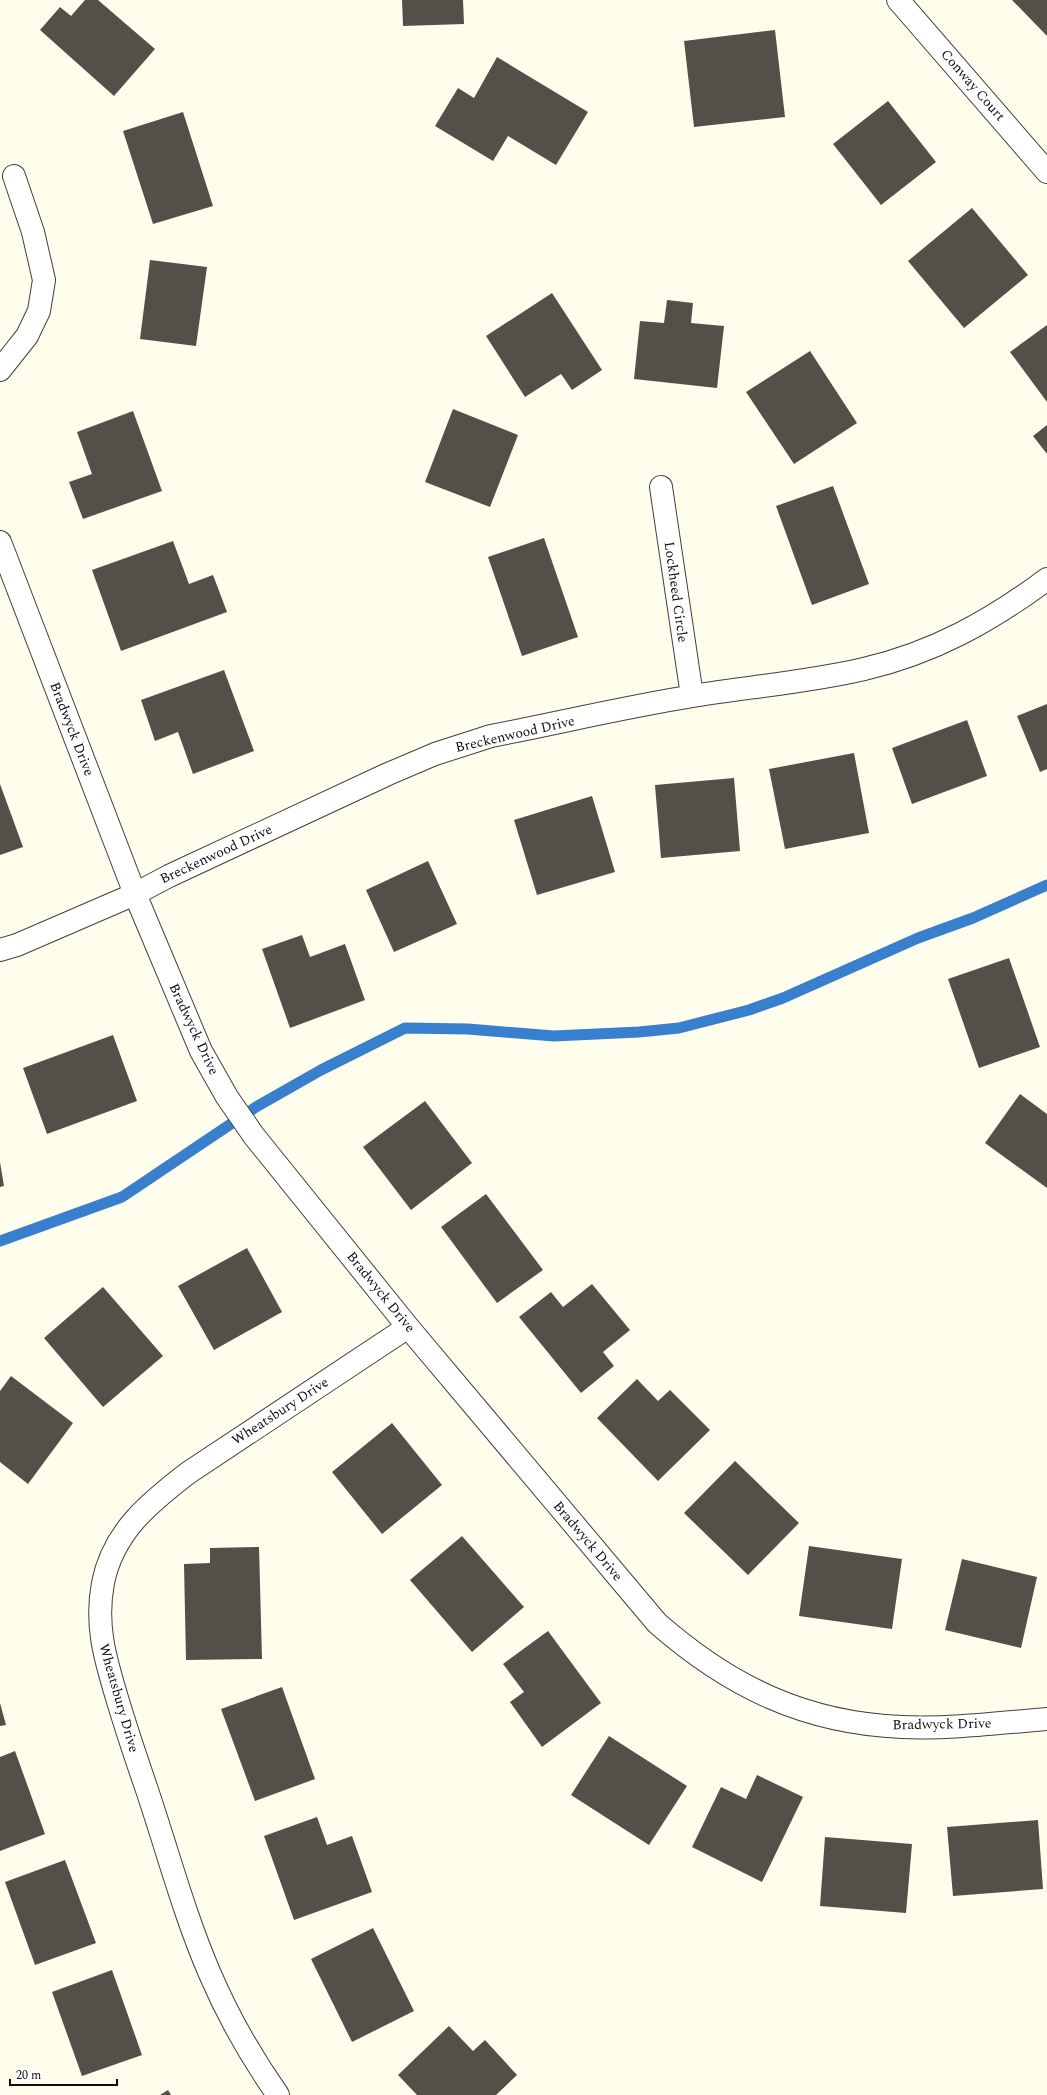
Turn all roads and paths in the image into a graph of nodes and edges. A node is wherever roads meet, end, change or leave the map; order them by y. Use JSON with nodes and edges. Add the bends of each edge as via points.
{"nodes":[{"id":1,"x":898,"y":0,"type":"edge"},
{"id":2,"x":1047,"y":172,"type":"edge"},
{"id":3,"x":14,"y":176,"type":"dead end"},
{"id":4,"x":0,"y":370,"type":"edge"},
{"id":5,"x":661,"y":487,"type":"dead end"},
{"id":6,"x":0,"y":542,"type":"edge"},
{"id":7,"x":1047,"y":579,"type":"edge"},
{"id":8,"x":692,"y":696,"type":"junction"},
{"id":9,"x":135,"y":894,"type":"junction"},
{"id":10,"x":0,"y":950,"type":"edge"},
{"id":11,"x":408,"y":1327,"type":"junction"},
{"id":12,"x":1047,"y":1719,"type":"edge"},
{"id":13,"x":278,"y":2095,"type":"edge"}],
"edges":[{"from":1,"to":2,"type":"street","name":"Conway Court"},
{"from":3,"to":4,"type":"street","via":[[33,232],[44,280],[39,311],[27,336]]},
{"from":5,"to":8,"type":"street","name":"Lockheed Circle"},
{"from":6,"to":9,"type":"street","name":"Bradwyck Drive"},
{"from":7,"to":8,"type":"street","name":"Breckenwood Drive","via":[[1009,607],[968,631],[895,660],[863,669]]},
{"from":8,"to":9,"type":"street","name":"Breckenwood Drive","via":[[491,736],[463,744],[388,774]]},
{"from":9,"to":10,"type":"street","name":"Breckenwood Drive"},
{"from":9,"to":11,"type":"street","name":"Bradwyck Drive","via":[[201,1051],[227,1097],[254,1136]]},
{"from":11,"to":12,"type":"street","name":"Bradwyck Drive","via":[[657,1623],[716,1670],[754,1691],[791,1706],[826,1717],[859,1723],[943,1728]]},
{"from":11,"to":13,"type":"street","name":"Wheatsbury Drive","via":[[188,1473],[158,1496],[134,1518],[115,1549],[104,1581],[99,1610],[103,1650],[127,1731],[210,1974],[234,2024]]}]}
